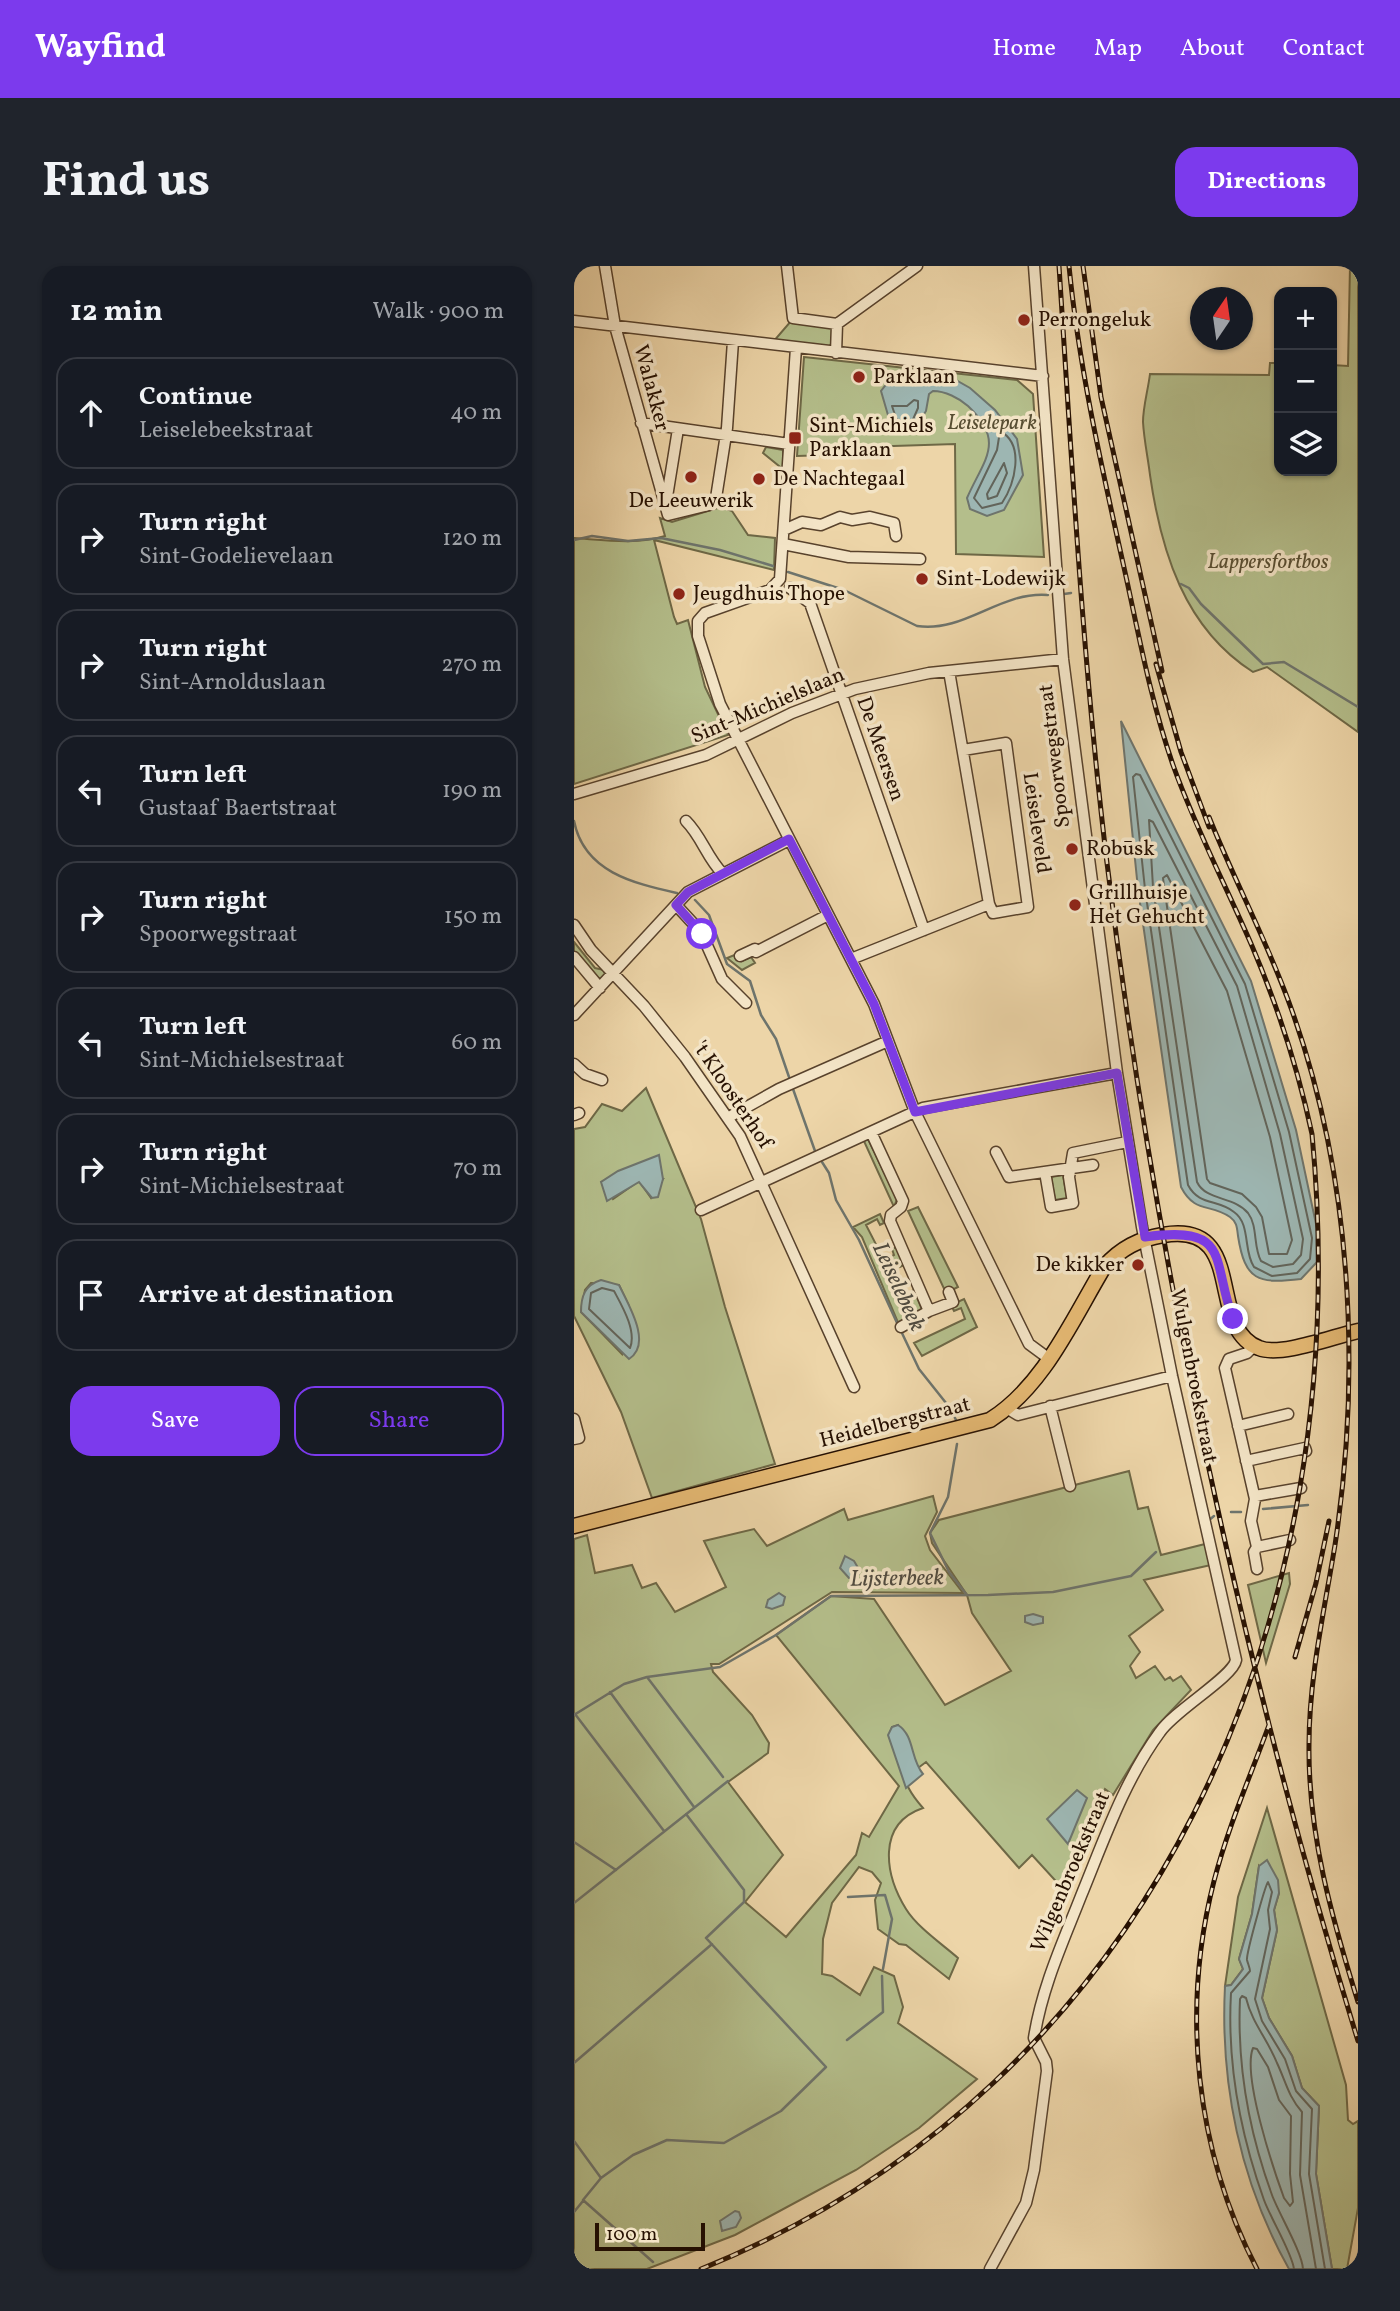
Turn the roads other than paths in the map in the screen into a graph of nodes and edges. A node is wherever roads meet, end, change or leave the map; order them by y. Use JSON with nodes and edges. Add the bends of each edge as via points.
{"nodes":[{"id":1,"x":605,"y":266,"type":"edge"},
{"id":2,"x":787,"y":266,"type":"edge"},
{"id":3,"x":917,"y":266,"type":"edge"},
{"id":4,"x":1034,"y":266,"type":"edge"},
{"id":5,"x":574,"y":321,"type":"edge"},
{"id":6,"x":837,"y":324,"type":"junction"},
{"id":7,"x":615,"y":326,"type":"junction"},
{"id":8,"x":733,"y":341,"type":"junction"},
{"id":9,"x":796,"y":348,"type":"junction"},
{"id":10,"x":836,"y":353,"type":"junction"},
{"id":11,"x":1043,"y":376,"type":"junction"},
{"id":12,"x":641,"y":423,"type":"junction"},
{"id":13,"x":678,"y":429,"type":"junction"},
{"id":14,"x":724,"y":437,"type":"junction"},
{"id":15,"x":789,"y":444,"type":"junction"},
{"id":16,"x":668,"y":513,"type":"junction"},
{"id":17,"x":784,"y":530,"type":"junction"},
{"id":18,"x":895,"y":536,"type":"dead end"},
{"id":19,"x":783,"y":544,"type":"junction"},
{"id":20,"x":920,"y":559,"type":"dead end"},
{"id":21,"x":790,"y":588,"type":"dead end"},
{"id":22,"x":1063,"y":659,"type":"junction"},
{"id":23,"x":949,"y":671,"type":"junction"},
{"id":24,"x":840,"y":694,"type":"junction"},
{"id":25,"x":738,"y":740,"type":"junction"},
{"id":26,"x":962,"y":750,"type":"junction"},
{"id":27,"x":574,"y":794,"type":"edge"},
{"id":28,"x":685,"y":821,"type":"dead end"},
{"id":29,"x":789,"y":839,"type":"junction"},
{"id":30,"x":713,"y":864,"type":"junction"},
{"id":31,"x":723,"y":874,"type":"junction"},
{"id":32,"x":688,"y":892,"type":"junction"},
{"id":33,"x":989,"y":904,"type":"junction"},
{"id":34,"x":676,"y":905,"type":"junction"},
{"id":35,"x":828,"y":915,"type":"junction"},
{"id":36,"x":574,"y":925,"type":"edge"},
{"id":37,"x":924,"y":930,"type":"junction"},
{"id":38,"x":740,"y":956,"type":"dead end"},
{"id":39,"x":574,"y":957,"type":"edge"},
{"id":40,"x":851,"y":960,"type":"junction"},
{"id":41,"x":612,"y":974,"type":"junction"},
{"id":42,"x":600,"y":988,"type":"junction"},
{"id":43,"x":746,"y":1003,"type":"dead end"},
{"id":44,"x":574,"y":1015,"type":"edge"},
{"id":45,"x":888,"y":1041,"type":"junction"},
{"id":46,"x":578,"y":1068,"type":"edge"},
{"id":47,"x":1117,"y":1073,"type":"junction"},
{"id":48,"x":602,"y":1080,"type":"dead end"},
{"id":49,"x":574,"y":1082,"type":"edge"},
{"id":50,"x":915,"y":1112,"type":"junction"},
{"id":51,"x":729,"y":1117,"type":"junction"},
{"id":52,"x":871,"y":1132,"type":"junction"},
{"id":53,"x":1127,"y":1142,"type":"junction"},
{"id":54,"x":996,"y":1152,"type":"dead end"},
{"id":55,"x":1093,"y":1165,"type":"dead end"},
{"id":56,"x":1071,"y":1168,"type":"junction"},
{"id":57,"x":1045,"y":1172,"type":"junction"},
{"id":58,"x":763,"y":1182,"type":"junction"},
{"id":59,"x":701,"y":1210,"type":"dead end"},
{"id":60,"x":1145,"y":1237,"type":"junction"},
{"id":61,"x":949,"y":1292,"type":"dead end"},
{"id":62,"x":929,"y":1311,"type":"junction"},
{"id":63,"x":901,"y":1327,"type":"dead end"},
{"id":64,"x":1358,"y":1331,"type":"edge"},
{"id":65,"x":1254,"y":1346,"type":"junction"},
{"id":66,"x":1048,"y":1358,"type":"junction"},
{"id":67,"x":1172,"y":1376,"type":"junction"},
{"id":68,"x":854,"y":1387,"type":"dead end"},
{"id":69,"x":1050,"y":1406,"type":"junction"},
{"id":70,"x":1008,"y":1409,"type":"junction"},
{"id":71,"x":1288,"y":1414,"type":"dead end"},
{"id":72,"x":574,"y":1419,"type":"edge"},
{"id":73,"x":1238,"y":1426,"type":"junction"},
{"id":74,"x":574,"y":1439,"type":"edge"},
{"id":75,"x":1306,"y":1451,"type":"dead end"},
{"id":76,"x":1247,"y":1461,"type":"junction"},
{"id":77,"x":1070,"y":1486,"type":"dead end"},
{"id":78,"x":1301,"y":1488,"type":"dead end"},
{"id":79,"x":1255,"y":1496,"type":"junction"},
{"id":80,"x":1204,"y":1522,"type":"joint"},
{"id":81,"x":574,"y":1526,"type":"edge"},
{"id":82,"x":1290,"y":1540,"type":"dead end"},
{"id":83,"x":1257,"y":1547,"type":"junction"},
{"id":84,"x":1257,"y":1569,"type":"dead end"},
{"id":85,"x":990,"y":2269,"type":"edge"}],
"edges":[{"from":1,"to":7,"type":"street","name":"Walakker"},
{"from":2,"to":6,"type":"street","via":[[793,318]]},
{"from":3,"to":6,"type":"street"},
{"from":4,"to":11,"type":"street","name":"Spoorwegstraat"},
{"from":5,"to":7,"type":"street"},
{"from":6,"to":10,"type":"street"},
{"from":7,"to":8,"type":"street"},
{"from":7,"to":12,"type":"street","name":"Walakker"},
{"from":8,"to":9,"type":"street"},
{"from":8,"to":14,"type":"street"},
{"from":9,"to":10,"type":"street"},
{"from":9,"to":15,"type":"street"},
{"from":10,"to":11,"type":"street"},
{"from":11,"to":22,"type":"street","name":"Spoorwegstraat"},
{"from":12,"to":13,"type":"street"},
{"from":12,"to":16,"type":"street","name":"Walakker"},
{"from":13,"to":14,"type":"street"},
{"from":13,"to":16,"type":"street"},
{"from":14,"to":15,"type":"street"},
{"from":14,"to":16,"type":"street","via":[[714,501]]},
{"from":15,"to":17,"type":"street"},
{"from":17,"to":18,"type":"street","via":[[802,522],[821,525],[835,518],[870,517],[894,523]]},
{"from":17,"to":19,"type":"street"},
{"from":19,"to":20,"type":"street","via":[[849,557]]},
{"from":19,"to":25,"type":"street","via":[[777,585],[705,613],[697,625],[716,694]]},
{"from":21,"to":24,"type":"street","name":"De Meersen","via":[[810,603]]},
{"from":22,"to":23,"type":"street","name":"Sint-Michielslaan"},
{"from":22,"to":47,"type":"street","name":"Spoorwegstraat"},
{"from":23,"to":24,"type":"street","name":"Sint-Michielslaan"},
{"from":23,"to":26,"type":"street"},
{"from":24,"to":25,"type":"street","name":"Sint-Michielslaan"},
{"from":24,"to":37,"type":"street","name":"De Meersen"},
{"from":25,"to":27,"type":"street","name":"Sint-Michielslaan","via":[[706,755]]},
{"from":25,"to":29,"type":"street"},
{"from":26,"to":33,"type":"street"},
{"from":26,"to":33,"type":"street","name":"Leiseleveld","via":[[1006,743],[1028,907],[993,913]]},
{"from":28,"to":30,"type":"street","via":[[697,832]]},
{"from":29,"to":31,"type":"street"},
{"from":29,"to":35,"type":"street"},
{"from":30,"to":31,"type":"street"},
{"from":30,"to":32,"type":"street"},
{"from":31,"to":32,"type":"street"},
{"from":32,"to":34,"type":"street"},
{"from":33,"to":37,"type":"street"},
{"from":34,"to":41,"type":"street"},
{"from":34,"to":43,"type":"street","via":[[701,932],[722,979]]},
{"from":35,"to":38,"type":"street"},
{"from":35,"to":40,"type":"street"},
{"from":36,"to":41,"type":"street","name":"'t Kloosterhof"},
{"from":37,"to":40,"type":"street"},
{"from":39,"to":42,"type":"street"},
{"from":40,"to":45,"type":"street"},
{"from":41,"to":42,"type":"street"},
{"from":41,"to":51,"type":"street","name":"'t Kloosterhof","via":[[654,1017]]},
{"from":42,"to":44,"type":"street"},
{"from":45,"to":50,"type":"street"},
{"from":45,"to":51,"type":"street","via":[[779,1089]]},
{"from":46,"to":48,"type":"street"},
{"from":46,"to":49,"type":"street"},
{"from":47,"to":50,"type":"street"},
{"from":47,"to":53,"type":"street","name":"Spoorwegstraat"},
{"from":50,"to":52,"type":"street"},
{"from":50,"to":66,"type":"street","via":[[1029,1344]]},
{"from":51,"to":58,"type":"street","name":"'t Kloosterhof"},
{"from":52,"to":58,"type":"street"},
{"from":52,"to":62,"type":"street","via":[[903,1201],[889,1219]]},
{"from":53,"to":56,"type":"street","via":[[1075,1150]]},
{"from":53,"to":60,"type":"street","name":"Spoorwegstraat"},
{"from":54,"to":57,"type":"street","via":[[1009,1177]]},
{"from":55,"to":56,"type":"street"},
{"from":56,"to":57,"type":"street"},
{"from":56,"to":57,"type":"street","via":[[1073,1203],[1051,1207]]},
{"from":58,"to":59,"type":"street"},
{"from":58,"to":68,"type":"street","name":"'t Kloosterhof"},
{"from":60,"to":65,"type":"main road","via":[[1183,1233],[1208,1245],[1221,1265],[1233,1319]]},
{"from":60,"to":66,"type":"main road","name":"Heidelbergstraat","via":[[1104,1267]]},
{"from":60,"to":67,"type":"street","name":"Wulgenbroekstraat"},
{"from":61,"to":62,"type":"street","via":[[953,1302]]},
{"from":62,"to":63,"type":"street"},
{"from":64,"to":65,"type":"main road","via":[[1272,1351]]},
{"from":65,"to":73,"type":"street","via":[[1229,1359],[1225,1368]]},
{"from":66,"to":70,"type":"main road","name":"Heidelbergstraat"},
{"from":67,"to":69,"type":"street"},
{"from":67,"to":80,"type":"street","name":"Wulgenbroekstraat"},
{"from":69,"to":70,"type":"street","via":[[1018,1415]]},
{"from":69,"to":77,"type":"street"},
{"from":70,"to":81,"type":"main road","name":"Heidelbergstraat","via":[[965,1428]]},
{"from":71,"to":73,"type":"street"},
{"from":72,"to":74,"type":"street","via":[[579,1437]]},
{"from":73,"to":76,"type":"street"},
{"from":75,"to":76,"type":"street"},
{"from":76,"to":79,"type":"street"},
{"from":78,"to":79,"type":"street"},
{"from":79,"to":83,"type":"street","via":[[1251,1521]]},
{"from":80,"to":85,"type":"street","name":"Wilgenbroekstraat","via":[[1231,1628],[1235,1665],[1229,1675],[1177,1713],[1153,1742],[1117,1808],[1060,1945],[1034,2038],[1047,2071],[1030,2191]]},
{"from":82,"to":83,"type":"street"},
{"from":83,"to":84,"type":"street"}]}
